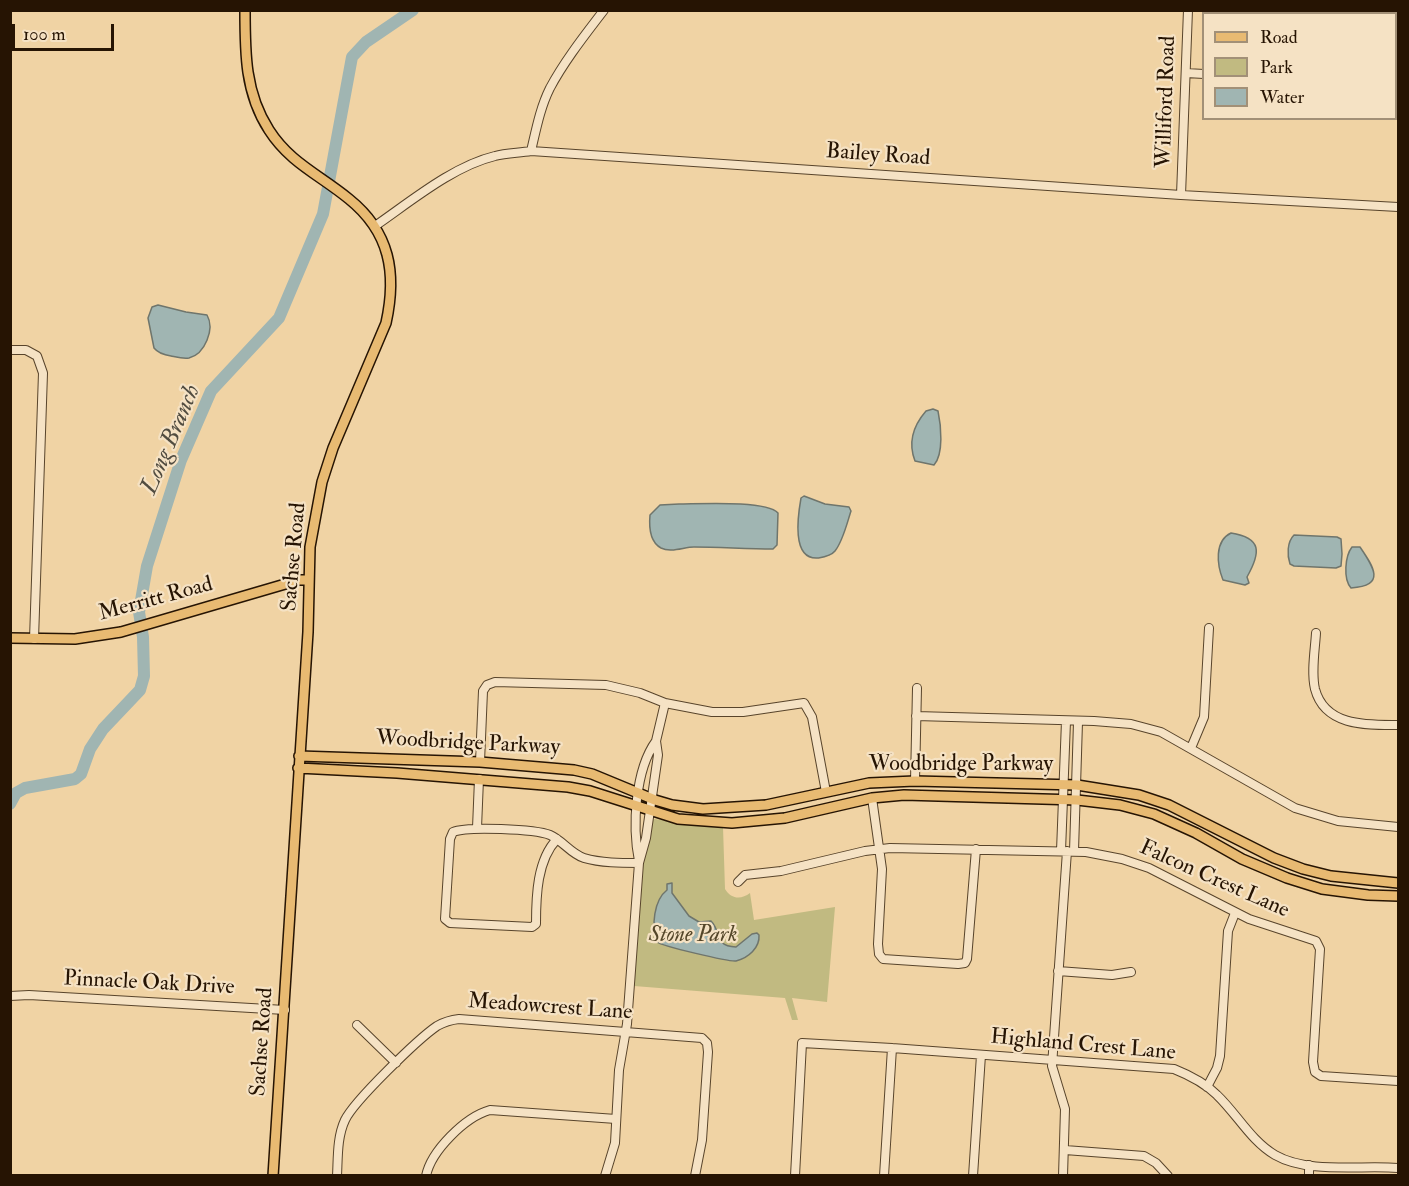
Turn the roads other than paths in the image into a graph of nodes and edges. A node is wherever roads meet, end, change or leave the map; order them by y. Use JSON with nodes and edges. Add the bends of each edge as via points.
{"nodes":[{"id":1,"x":245,"y":10,"type":"edge"},
{"id":2,"x":604,"y":10,"type":"edge"},
{"id":3,"x":1188,"y":10,"type":"edge"},
{"id":4,"x":1186,"y":73,"type":"junction"},
{"id":5,"x":1202,"y":74,"type":"edge"},
{"id":6,"x":531,"y":152,"type":"junction"},
{"id":7,"x":1181,"y":195,"type":"junction"},
{"id":8,"x":1398,"y":207,"type":"edge"},
{"id":9,"x":375,"y":225,"type":"junction"},
{"id":10,"x":10,"y":350,"type":"edge"},
{"id":11,"x":309,"y":580,"type":"junction"},
{"id":12,"x":1209,"y":628,"type":"dead end"},
{"id":13,"x":1316,"y":633,"type":"dead end"},
{"id":14,"x":10,"y":638,"type":"edge"},
{"id":15,"x":34,"y":639,"type":"junction"},
{"id":16,"x":917,"y":688,"type":"dead end"},
{"id":17,"x":665,"y":703,"type":"junction"},
{"id":18,"x":916,"y":716,"type":"junction"},
{"id":19,"x":1066,"y":721,"type":"junction"},
{"id":20,"x":1078,"y":722,"type":"junction"},
{"id":21,"x":1398,"y":725,"type":"edge"},
{"id":22,"x":656,"y":741,"type":"junction"},
{"id":23,"x":1191,"y":748,"type":"junction"},
{"id":24,"x":299,"y":756,"type":"junction"},
{"id":25,"x":480,"y":762,"type":"junction"},
{"id":26,"x":298,"y":768,"type":"junction"},
{"id":27,"x":479,"y":779,"type":"junction"},
{"id":28,"x":915,"y":781,"type":"junction"},
{"id":29,"x":1065,"y":784,"type":"junction"},
{"id":30,"x":1077,"y":785,"type":"junction"},
{"id":31,"x":826,"y":792,"type":"junction"},
{"id":32,"x":638,"y":793,"type":"junction"},
{"id":33,"x":650,"y":798,"type":"junction"},
{"id":34,"x":872,"y":798,"type":"junction"},
{"id":35,"x":1063,"y":799,"type":"junction"},
{"id":36,"x":1077,"y":800,"type":"junction"},
{"id":37,"x":637,"y":807,"type":"junction"},
{"id":38,"x":649,"y":811,"type":"junction"},
{"id":39,"x":1398,"y":827,"type":"edge"},
{"id":40,"x":477,"y":828,"type":"junction"},
{"id":41,"x":557,"y":839,"type":"junction"},
{"id":42,"x":976,"y":849,"type":"junction"},
{"id":43,"x":879,"y":850,"type":"junction"},
{"id":44,"x":1067,"y":851,"type":"junction"},
{"id":45,"x":639,"y":863,"type":"junction"},
{"id":46,"x":738,"y":882,"type":"dead end"},
{"id":47,"x":1398,"y":882,"type":"edge"},
{"id":48,"x":1398,"y":896,"type":"edge"},
{"id":49,"x":1234,"y":913,"type":"junction"},
{"id":50,"x":1058,"y":971,"type":"junction"},
{"id":51,"x":1131,"y":972,"type":"dead end"},
{"id":52,"x":10,"y":996,"type":"edge"},
{"id":53,"x":285,"y":1010,"type":"junction"},
{"id":54,"x":357,"y":1024,"type":"dead end"},
{"id":55,"x":626,"y":1031,"type":"junction"},
{"id":56,"x":892,"y":1048,"type":"junction"},
{"id":57,"x":981,"y":1054,"type":"junction"},
{"id":58,"x":1053,"y":1060,"type":"junction"},
{"id":59,"x":396,"y":1063,"type":"junction"},
{"id":60,"x":1398,"y":1082,"type":"edge"},
{"id":61,"x":1207,"y":1087,"type":"junction"},
{"id":62,"x":616,"y":1119,"type":"junction"},
{"id":63,"x":1065,"y":1150,"type":"junction"},
{"id":64,"x":1309,"y":1165,"type":"junction"},
{"id":65,"x":1398,"y":1168,"type":"edge"},
{"id":66,"x":273,"y":1176,"type":"edge"},
{"id":67,"x":336,"y":1176,"type":"edge"},
{"id":68,"x":426,"y":1176,"type":"edge"},
{"id":69,"x":605,"y":1176,"type":"edge"},
{"id":70,"x":695,"y":1176,"type":"edge"},
{"id":71,"x":795,"y":1176,"type":"edge"},
{"id":72,"x":884,"y":1176,"type":"edge"},
{"id":73,"x":973,"y":1176,"type":"edge"},
{"id":74,"x":1063,"y":1176,"type":"edge"},
{"id":75,"x":1168,"y":1176,"type":"edge"},
{"id":76,"x":1309,"y":1176,"type":"edge"}],
"edges":[{"from":1,"to":9,"type":"main road","name":"Sachse Road","via":[[247,71],[260,114],[282,148],[350,199]]},
{"from":2,"to":6,"type":"street","via":[[549,90]]},
{"from":3,"to":4,"type":"street","name":"Williford Road"},
{"from":4,"to":5,"type":"street"},
{"from":4,"to":7,"type":"street","name":"Williford Road"},
{"from":6,"to":7,"type":"street","name":"Bailey Road"},
{"from":6,"to":9,"type":"street","name":"Bailey Road","via":[[493,157],[465,168]]},
{"from":7,"to":8,"type":"street","name":"Bailey Road"},
{"from":9,"to":11,"type":"main road","name":"Sachse Road","via":[[390,265],[390,303],[386,323],[322,482],[310,547]]},
{"from":10,"to":15,"type":"street","via":[[26,350],[37,356],[43,373]]},
{"from":11,"to":15,"type":"main road","name":"Merritt Road","via":[[121,632],[75,639]]},
{"from":11,"to":24,"type":"main road","name":"Sachse Road"},
{"from":12,"to":23,"type":"street","via":[[1204,717]]},
{"from":13,"to":21,"type":"street","via":[[1315,689],[1323,706],[1338,718],[1359,724]]},
{"from":14,"to":15,"type":"main road","name":"Merritt Road"},
{"from":16,"to":18,"type":"street"},
{"from":17,"to":22,"type":"street"},
{"from":17,"to":25,"type":"street","via":[[606,685],[490,683],[483,691]]},
{"from":17,"to":31,"type":"street","via":[[729,712],[804,703],[812,717]]},
{"from":18,"to":19,"type":"street"},
{"from":18,"to":28,"type":"street"},
{"from":19,"to":20,"type":"street"},
{"from":19,"to":29,"type":"street"},
{"from":20,"to":23,"type":"street","via":[[1131,724],[1161,732]]},
{"from":20,"to":30,"type":"street"},
{"from":22,"to":32,"type":"street","via":[[648,752]]},
{"from":22,"to":33,"type":"street","via":[[658,755]]},
{"from":23,"to":39,"type":"street","via":[[1295,808],[1338,821]]},
{"from":24,"to":25,"type":"main road","name":"Woodbridge Parkway"},
{"from":24,"to":26,"type":"main road","name":"Sachse Road"},
{"from":25,"to":32,"type":"main road","name":"Woodbridge Parkway","via":[[574,770]]},
{"from":26,"to":27,"type":"main road","name":"Woodbridge Parkway"},
{"from":26,"to":53,"type":"main road","name":"Sachse Road"},
{"from":27,"to":37,"type":"main road","name":"Woodbridge Parkway","via":[[568,787]]},
{"from":27,"to":40,"type":"street"},
{"from":28,"to":29,"type":"main road","name":"Woodbridge Parkway"},
{"from":28,"to":31,"type":"main road","name":"Woodbridge Parkway","via":[[869,783]]},
{"from":29,"to":30,"type":"main road","name":"Woodbridge Parkway"},
{"from":29,"to":35,"type":"street"},
{"from":30,"to":36,"type":"street"},
{"from":30,"to":47,"type":"main road","name":"Woodbridge Parkway","via":[[1139,795],[1169,805],[1303,869],[1331,876]]},
{"from":31,"to":33,"type":"main road","name":"Woodbridge Parkway","via":[[788,802],[732,809],[672,805]]},
{"from":32,"to":33,"type":"main road","name":"Woodbridge Parkway"},
{"from":32,"to":37,"type":"street"},
{"from":33,"to":38,"type":"street"},
{"from":34,"to":35,"type":"main road","name":"Woodbridge Parkway","via":[[904,795]]},
{"from":34,"to":38,"type":"main road","name":"Woodbridge Parkway","via":[[753,823],[678,819]]},
{"from":34,"to":43,"type":"street"},
{"from":35,"to":36,"type":"main road","name":"Woodbridge Parkway"},
{"from":35,"to":44,"type":"street"},
{"from":36,"to":44,"type":"street"},
{"from":36,"to":48,"type":"main road","name":"Woodbridge Parkway","via":[[1154,814],[1242,859],[1322,889]]},
{"from":37,"to":38,"type":"main road","name":"Woodbridge Parkway"},
{"from":37,"to":45,"type":"street","via":[[635,839]]},
{"from":38,"to":45,"type":"street"},
{"from":40,"to":41,"type":"street","via":[[537,832]]},
{"from":40,"to":41,"type":"street","via":[[453,832],[450,840],[445,919],[450,923],[524,927],[536,924],[545,856]]},
{"from":41,"to":45,"type":"street","via":[[587,859]]},
{"from":42,"to":43,"type":"street","name":"Falcon Crest Lane"},
{"from":42,"to":43,"type":"street","via":[[969,956],[965,963],[958,964],[881,957]]},
{"from":42,"to":44,"type":"street","name":"Falcon Crest Lane"},
{"from":43,"to":46,"type":"street","name":"Falcon Crest Lane","via":[[745,875]]},
{"from":44,"to":49,"type":"street","name":"Falcon Crest Lane","via":[[1110,856],[1149,868]]},
{"from":44,"to":50,"type":"street"},
{"from":45,"to":55,"type":"street"},
{"from":49,"to":60,"type":"street","name":"Falcon Crest Lane","via":[[1318,943],[1313,1062],[1318,1075]]},
{"from":49,"to":61,"type":"street","via":[[1228,932],[1220,1056]]},
{"from":50,"to":51,"type":"street","via":[[1112,975]]},
{"from":50,"to":58,"type":"street"},
{"from":52,"to":53,"type":"street","name":"Pinnacle Oak Drive"},
{"from":53,"to":66,"type":"main road","name":"Sachse Road"},
{"from":54,"to":59,"type":"street"},
{"from":55,"to":59,"type":"street","name":"Meadowcrest Lane","via":[[450,1020],[435,1027]]},
{"from":55,"to":62,"type":"street"},
{"from":55,"to":70,"type":"street","name":"Meadowcrest Lane","via":[[704,1040],[708,1052],[702,1140]]},
{"from":56,"to":57,"type":"street","name":"Highland Crest Lane"},
{"from":56,"to":71,"type":"street","name":"Highland Crest Lane","via":[[802,1043]]},
{"from":56,"to":72,"type":"street"},
{"from":57,"to":58,"type":"street","name":"Highland Crest Lane"},
{"from":57,"to":73,"type":"street"},
{"from":58,"to":61,"type":"street","name":"Highland Crest Lane","via":[[1174,1069]]},
{"from":58,"to":63,"type":"street","via":[[1053,1075],[1065,1109]]},
{"from":59,"to":67,"type":"street","name":"Meadowcrest Lane","via":[[346,1117],[339,1138]]},
{"from":61,"to":64,"type":"street","name":"Highland Crest Lane","via":[[1267,1149],[1289,1161]]},
{"from":62,"to":68,"type":"street","via":[[490,1110],[477,1113],[435,1153]]},
{"from":62,"to":69,"type":"street","via":[[615,1143]]},
{"from":63,"to":74,"type":"street"},
{"from":63,"to":75,"type":"street","via":[[1144,1156]]},
{"from":64,"to":65,"type":"street","name":"Highland Crest Lane"},
{"from":64,"to":76,"type":"street"}]}
